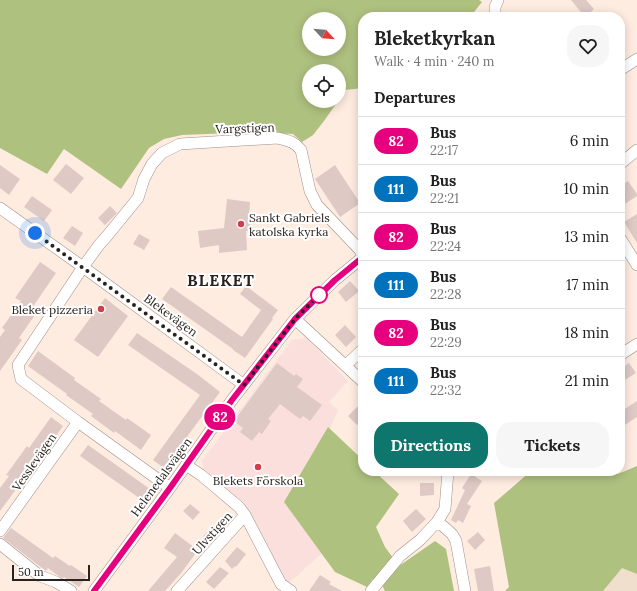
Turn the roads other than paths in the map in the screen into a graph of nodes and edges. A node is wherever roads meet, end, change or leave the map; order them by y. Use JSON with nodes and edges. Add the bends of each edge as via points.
{"nodes":[{"id":1,"x":498,"y":0,"type":"edge"},
{"id":2,"x":495,"y":12,"type":"edge"},
{"id":3,"x":637,"y":59,"type":"edge"},
{"id":4,"x":625,"y":67,"type":"edge"},
{"id":5,"x":637,"y":150,"type":"edge"},
{"id":6,"x":625,"y":160,"type":"edge"},
{"id":7,"x":0,"y":208,"type":"edge"},
{"id":8,"x":625,"y":245,"type":"edge"},
{"id":9,"x":358,"y":250,"type":"edge"},
{"id":10,"x":635,"y":258,"type":"edge"},
{"id":11,"x":358,"y":260,"type":"edge"},
{"id":12,"x":82,"y":267,"type":"junction"},
{"id":13,"x":295,"y":319,"type":"junction"},
{"id":14,"x":637,"y":344,"type":"edge"},
{"id":15,"x":625,"y":352,"type":"edge"},
{"id":16,"x":358,"y":354,"type":"edge"},
{"id":17,"x":346,"y":365,"type":"junction"},
{"id":18,"x":358,"y":377,"type":"edge"},
{"id":19,"x":244,"y":385,"type":"junction"},
{"id":20,"x":78,"y":422,"type":"junction"},
{"id":21,"x":186,"y":465,"type":"junction"},
{"id":22,"x":448,"y":476,"type":"edge"},
{"id":23,"x":170,"y":488,"type":"junction"},
{"id":24,"x":245,"y":515,"type":"junction"},
{"id":25,"x":437,"y":522,"type":"junction"},
{"id":26,"x":0,"y":531,"type":"edge"},
{"id":27,"x":0,"y":544,"type":"edge"},
{"id":28,"x":279,"y":588,"type":"edge"},
{"id":29,"x":374,"y":590,"type":"edge"},
{"id":30,"x":71,"y":591,"type":"edge"},
{"id":31,"x":94,"y":591,"type":"edge"},
{"id":32,"x":177,"y":591,"type":"edge"},
{"id":33,"x":291,"y":591,"type":"edge"},
{"id":34,"x":465,"y":591,"type":"edge"}],
"edges":[{"from":1,"to":2,"type":"street"},
{"from":3,"to":4,"type":"street"},
{"from":5,"to":6,"type":"street"},
{"from":7,"to":12,"type":"street","name":"Blekevägen"},
{"from":8,"to":10,"type":"street"},
{"from":9,"to":12,"type":"street","name":"Vargstigen","via":[[318,205],[310,191],[301,150],[293,142],[278,138],[180,144],[162,153],[152,164],[138,198]]},
{"from":11,"to":13,"type":"street","name":"Helenedalsvägen"},
{"from":12,"to":19,"type":"street","name":"Blekevägen"},
{"from":12,"to":20,"type":"street","via":[[18,365],[21,380]]},
{"from":13,"to":17,"type":"street"},
{"from":13,"to":19,"type":"street","name":"Helenedalsvägen"},
{"from":14,"to":15,"type":"street"},
{"from":16,"to":17,"type":"street"},
{"from":17,"to":18,"type":"street"},
{"from":19,"to":21,"type":"street","name":"Helenedalsvägen"},
{"from":20,"to":23,"type":"street"},
{"from":20,"to":26,"type":"street","name":"Vesslevägen"},
{"from":21,"to":23,"type":"street","name":"Helenedalsvägen"},
{"from":21,"to":24,"type":"street","name":"Ulvstigen","via":[[239,506]]},
{"from":22,"to":25,"type":"street","via":[[445,509]]},
{"from":23,"to":31,"type":"street","name":"Helenedalsvägen"},
{"from":24,"to":28,"type":"street"},
{"from":24,"to":32,"type":"street","name":"Ulvstigen"},
{"from":25,"to":29,"type":"street","via":[[400,556]]},
{"from":25,"to":34,"type":"street","via":[[452,534],[456,541]]},
{"from":27,"to":30,"type":"street","via":[[40,576]]},
{"from":28,"to":33,"type":"street"}]}
